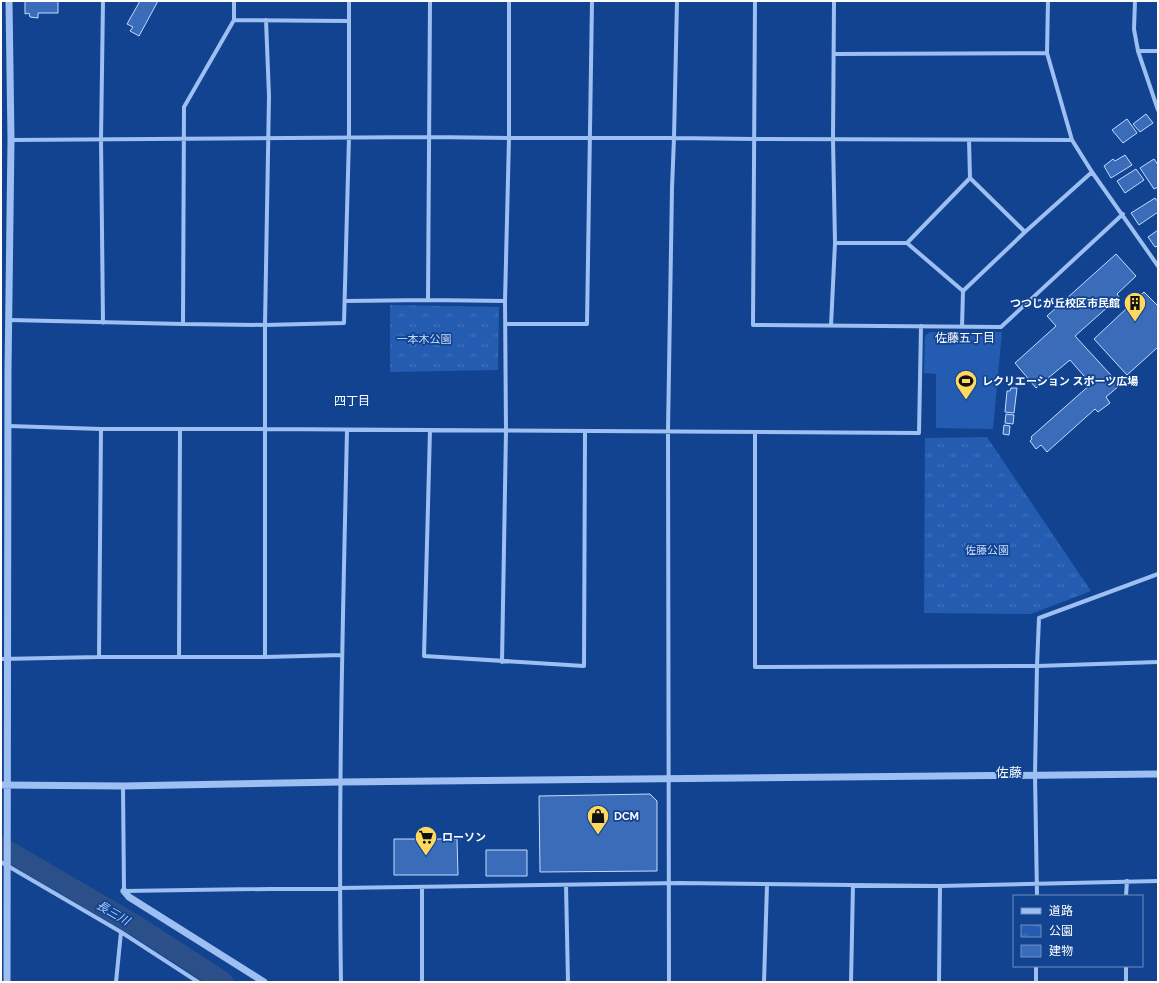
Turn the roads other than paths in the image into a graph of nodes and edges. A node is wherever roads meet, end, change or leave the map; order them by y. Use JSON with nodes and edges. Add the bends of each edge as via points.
{"nodes":[{"id":1,"x":9,"y":1,"type":"edge"},
{"id":2,"x":104,"y":1,"type":"edge"},
{"id":3,"x":234,"y":1,"type":"edge"},
{"id":4,"x":349,"y":1,"type":"edge"},
{"id":5,"x":430,"y":1,"type":"edge"},
{"id":6,"x":509,"y":1,"type":"edge"},
{"id":7,"x":592,"y":1,"type":"edge"},
{"id":8,"x":677,"y":1,"type":"edge"},
{"id":9,"x":755,"y":1,"type":"edge"},
{"id":10,"x":834,"y":1,"type":"edge"},
{"id":11,"x":1048,"y":1,"type":"edge"},
{"id":12,"x":1135,"y":1,"type":"edge"},
{"id":13,"x":234,"y":20,"type":"junction"},
{"id":14,"x":266,"y":20,"type":"junction"},
{"id":15,"x":349,"y":21,"type":"junction"},
{"id":16,"x":1138,"y":51,"type":"junction"},
{"id":17,"x":1158,"y":51,"type":"edge"},
{"id":18,"x":1047,"y":53,"type":"junction"},
{"id":19,"x":834,"y":54,"type":"junction"},
{"id":20,"x":1158,"y":110,"type":"edge"},
{"id":21,"x":349,"y":137,"type":"junction"},
{"id":22,"x":429,"y":137,"type":"junction"},
{"id":23,"x":185,"y":138,"type":"junction"},
{"id":24,"x":267,"y":138,"type":"junction"},
{"id":25,"x":508,"y":138,"type":"junction"},
{"id":26,"x":590,"y":138,"type":"junction"},
{"id":27,"x":674,"y":138,"type":"junction"},
{"id":28,"x":101,"y":139,"type":"junction"},
{"id":29,"x":755,"y":139,"type":"junction"},
{"id":30,"x":833,"y":139,"type":"junction"},
{"id":31,"x":11,"y":140,"type":"junction"},
{"id":32,"x":969,"y":140,"type":"junction"},
{"id":33,"x":1072,"y":140,"type":"junction"},
{"id":34,"x":1092,"y":172,"type":"junction"},
{"id":35,"x":970,"y":178,"type":"junction"},
{"id":36,"x":1123,"y":214,"type":"junction"},
{"id":37,"x":1025,"y":232,"type":"junction"},
{"id":38,"x":835,"y":243,"type":"junction"},
{"id":39,"x":907,"y":243,"type":"junction"},
{"id":40,"x":1158,"y":266,"type":"edge"},
{"id":41,"x":963,"y":291,"type":"junction"},
{"id":42,"x":428,"y":300,"type":"junction"},
{"id":43,"x":345,"y":301,"type":"junction"},
{"id":44,"x":505,"y":301,"type":"junction"},
{"id":45,"x":9,"y":320,"type":"junction"},
{"id":46,"x":103,"y":322,"type":"junction"},
{"id":47,"x":183,"y":324,"type":"junction"},
{"id":48,"x":505,"y":324,"type":"junction"},
{"id":49,"x":265,"y":325,"type":"junction"},
{"id":50,"x":831,"y":326,"type":"junction"},
{"id":51,"x":921,"y":326,"type":"junction"},
{"id":52,"x":962,"y":327,"type":"junction"},
{"id":53,"x":9,"y":426,"type":"junction"},
{"id":54,"x":101,"y":429,"type":"junction"},
{"id":55,"x":180,"y":429,"type":"junction"},
{"id":56,"x":266,"y":429,"type":"junction"},
{"id":57,"x":347,"y":430,"type":"junction"},
{"id":58,"x":430,"y":430,"type":"junction"},
{"id":59,"x":506,"y":431,"type":"junction"},
{"id":60,"x":668,"y":431,"type":"junction"},
{"id":61,"x":585,"y":432,"type":"junction"},
{"id":62,"x":755,"y":432,"type":"junction"},
{"id":63,"x":1158,"y":574,"type":"edge"},
{"id":64,"x":342,"y":655,"type":"junction"},
{"id":65,"x":99,"y":657,"type":"junction"},
{"id":66,"x":179,"y":657,"type":"junction"},
{"id":67,"x":265,"y":658,"type":"junction"},
{"id":68,"x":5,"y":659,"type":"edge"},
{"id":69,"x":502,"y":662,"type":"junction"},
{"id":70,"x":1158,"y":662,"type":"edge"},
{"id":71,"x":1037,"y":666,"type":"junction"},
{"id":72,"x":1035,"y":774,"type":"junction"},
{"id":73,"x":1158,"y":774,"type":"edge"},
{"id":74,"x":668,"y":779,"type":"junction"},
{"id":75,"x":340,"y":782,"type":"junction"},
{"id":76,"x":4,"y":785,"type":"edge"},
{"id":77,"x":123,"y":786,"type":"junction"},
{"id":78,"x":4,"y":864,"type":"edge"},
{"id":79,"x":1127,"y":881,"type":"junction"},
{"id":80,"x":1158,"y":881,"type":"edge"},
{"id":81,"x":670,"y":883,"type":"junction"},
{"id":82,"x":566,"y":885,"type":"junction"},
{"id":83,"x":767,"y":885,"type":"junction"},
{"id":84,"x":853,"y":885,"type":"junction"},
{"id":85,"x":1037,"y":885,"type":"junction"},
{"id":86,"x":940,"y":886,"type":"junction"},
{"id":87,"x":339,"y":887,"type":"junction"},
{"id":88,"x":422,"y":887,"type":"junction"},
{"id":89,"x":124,"y":891,"type":"junction"},
{"id":90,"x":1037,"y":895,"type":"edge"},
{"id":91,"x":1126,"y":895,"type":"edge"},
{"id":92,"x":121,"y":932,"type":"junction"},
{"id":93,"x":1036,"y":967,"type":"edge"},
{"id":94,"x":1126,"y":967,"type":"edge"},
{"id":95,"x":7,"y":982,"type":"edge"},
{"id":96,"x":116,"y":982,"type":"edge"},
{"id":97,"x":198,"y":982,"type":"edge"},
{"id":98,"x":264,"y":982,"type":"edge"},
{"id":99,"x":341,"y":982,"type":"edge"},
{"id":100,"x":422,"y":982,"type":"edge"},
{"id":101,"x":568,"y":982,"type":"edge"},
{"id":102,"x":669,"y":982,"type":"edge"},
{"id":103,"x":764,"y":982,"type":"edge"},
{"id":104,"x":851,"y":982,"type":"edge"},
{"id":105,"x":939,"y":982,"type":"edge"},
{"id":106,"x":1036,"y":982,"type":"edge"},
{"id":107,"x":1126,"y":982,"type":"edge"}],
"edges":[{"from":1,"to":31,"type":"street"},
{"from":2,"to":28,"type":"street"},
{"from":3,"to":13,"type":"street"},
{"from":4,"to":15,"type":"street"},
{"from":5,"to":22,"type":"street"},
{"from":6,"to":25,"type":"street"},
{"from":7,"to":26,"type":"street"},
{"from":8,"to":27,"type":"street"},
{"from":9,"to":29,"type":"street"},
{"from":10,"to":19,"type":"street"},
{"from":11,"to":18,"type":"street"},
{"from":12,"to":16,"type":"street","via":[[1134,28]]},
{"from":13,"to":14,"type":"street"},
{"from":13,"to":23,"type":"street","via":[[184,107]]},
{"from":14,"to":15,"type":"street"},
{"from":14,"to":24,"type":"street","via":[[269,96]]},
{"from":15,"to":21,"type":"street"},
{"from":16,"to":17,"type":"street"},
{"from":16,"to":20,"type":"street"},
{"from":18,"to":19,"type":"street"},
{"from":18,"to":33,"type":"street"},
{"from":19,"to":30,"type":"street"},
{"from":21,"to":22,"type":"street"},
{"from":21,"to":24,"type":"street"},
{"from":21,"to":43,"type":"street"},
{"from":22,"to":25,"type":"street"},
{"from":22,"to":42,"type":"street"},
{"from":23,"to":24,"type":"street"},
{"from":23,"to":28,"type":"street"},
{"from":23,"to":47,"type":"street"},
{"from":24,"to":49,"type":"street"},
{"from":25,"to":26,"type":"street"},
{"from":25,"to":44,"type":"street"},
{"from":26,"to":27,"type":"street"},
{"from":26,"to":48,"type":"street","via":[[587,324]]},
{"from":27,"to":29,"type":"street"},
{"from":27,"to":60,"type":"street"},
{"from":28,"to":31,"type":"street"},
{"from":28,"to":46,"type":"street"},
{"from":29,"to":30,"type":"street"},
{"from":29,"to":50,"type":"street","via":[[753,325]]},
{"from":30,"to":32,"type":"street"},
{"from":30,"to":38,"type":"street"},
{"from":31,"to":45,"type":"street"},
{"from":32,"to":33,"type":"street"},
{"from":32,"to":35,"type":"street"},
{"from":33,"to":34,"type":"street"},
{"from":34,"to":36,"type":"street"},
{"from":34,"to":37,"type":"street"},
{"from":35,"to":37,"type":"street"},
{"from":35,"to":39,"type":"street"},
{"from":36,"to":40,"type":"street"},
{"from":36,"to":52,"type":"street","via":[[1001,327]]},
{"from":37,"to":41,"type":"street"},
{"from":38,"to":39,"type":"street"},
{"from":38,"to":50,"type":"street"},
{"from":39,"to":41,"type":"street"},
{"from":41,"to":52,"type":"street"},
{"from":42,"to":43,"type":"street"},
{"from":42,"to":44,"type":"street"},
{"from":43,"to":49,"type":"street","via":[[344,323]]},
{"from":44,"to":48,"type":"street"},
{"from":45,"to":46,"type":"street"},
{"from":45,"to":53,"type":"street"},
{"from":46,"to":47,"type":"street"},
{"from":47,"to":49,"type":"street"},
{"from":48,"to":59,"type":"street"},
{"from":49,"to":56,"type":"street"},
{"from":50,"to":51,"type":"street"},
{"from":51,"to":52,"type":"street"},
{"from":51,"to":62,"type":"street","via":[[919,433]]},
{"from":53,"to":54,"type":"street"},
{"from":53,"to":68,"type":"street"},
{"from":54,"to":55,"type":"street"},
{"from":54,"to":65,"type":"street"},
{"from":55,"to":56,"type":"street"},
{"from":55,"to":66,"type":"street"},
{"from":56,"to":57,"type":"street"},
{"from":56,"to":67,"type":"street"},
{"from":57,"to":58,"type":"street"},
{"from":57,"to":64,"type":"street"},
{"from":58,"to":59,"type":"street"},
{"from":58,"to":69,"type":"street","via":[[424,656]]},
{"from":59,"to":61,"type":"street"},
{"from":59,"to":69,"type":"street"},
{"from":60,"to":61,"type":"street"},
{"from":60,"to":62,"type":"street"},
{"from":60,"to":74,"type":"street"},
{"from":61,"to":69,"type":"street","via":[[584,666]]},
{"from":62,"to":71,"type":"street","via":[[755,667]]},
{"from":63,"to":71,"type":"street","via":[[1039,618]]},
{"from":64,"to":67,"type":"street"},
{"from":64,"to":75,"type":"street"},
{"from":65,"to":66,"type":"street"},
{"from":65,"to":68,"type":"street"},
{"from":66,"to":67,"type":"street"},
{"from":68,"to":76,"type":"street"},
{"from":70,"to":71,"type":"street"},
{"from":71,"to":72,"type":"street"},
{"from":72,"to":73,"type":"street"},
{"from":72,"to":74,"type":"street"},
{"from":72,"to":85,"type":"street"},
{"from":74,"to":75,"type":"street"},
{"from":74,"to":81,"type":"street"},
{"from":75,"to":77,"type":"street"},
{"from":75,"to":87,"type":"street"},
{"from":76,"to":77,"type":"street"},
{"from":76,"to":78,"type":"street","via":[[7,832]]},
{"from":77,"to":89,"type":"street"},
{"from":78,"to":92,"type":"street"},
{"from":78,"to":95,"type":"street"},
{"from":79,"to":80,"type":"street"},
{"from":79,"to":85,"type":"street"},
{"from":79,"to":91,"type":"street"},
{"from":81,"to":82,"type":"street"},
{"from":81,"to":83,"type":"street"},
{"from":81,"to":102,"type":"street"},
{"from":82,"to":88,"type":"street"},
{"from":82,"to":101,"type":"street"},
{"from":83,"to":84,"type":"street"},
{"from":83,"to":103,"type":"street"},
{"from":84,"to":86,"type":"street"},
{"from":84,"to":104,"type":"street"},
{"from":85,"to":86,"type":"street"},
{"from":85,"to":90,"type":"street"},
{"from":86,"to":105,"type":"street"},
{"from":87,"to":88,"type":"street"},
{"from":87,"to":89,"type":"street"},
{"from":87,"to":99,"type":"street"},
{"from":88,"to":100,"type":"street"},
{"from":89,"to":98,"type":"street","via":[[129,897]]},
{"from":92,"to":96,"type":"street"},
{"from":92,"to":97,"type":"street"},
{"from":93,"to":106,"type":"street"},
{"from":94,"to":107,"type":"street"}]}
